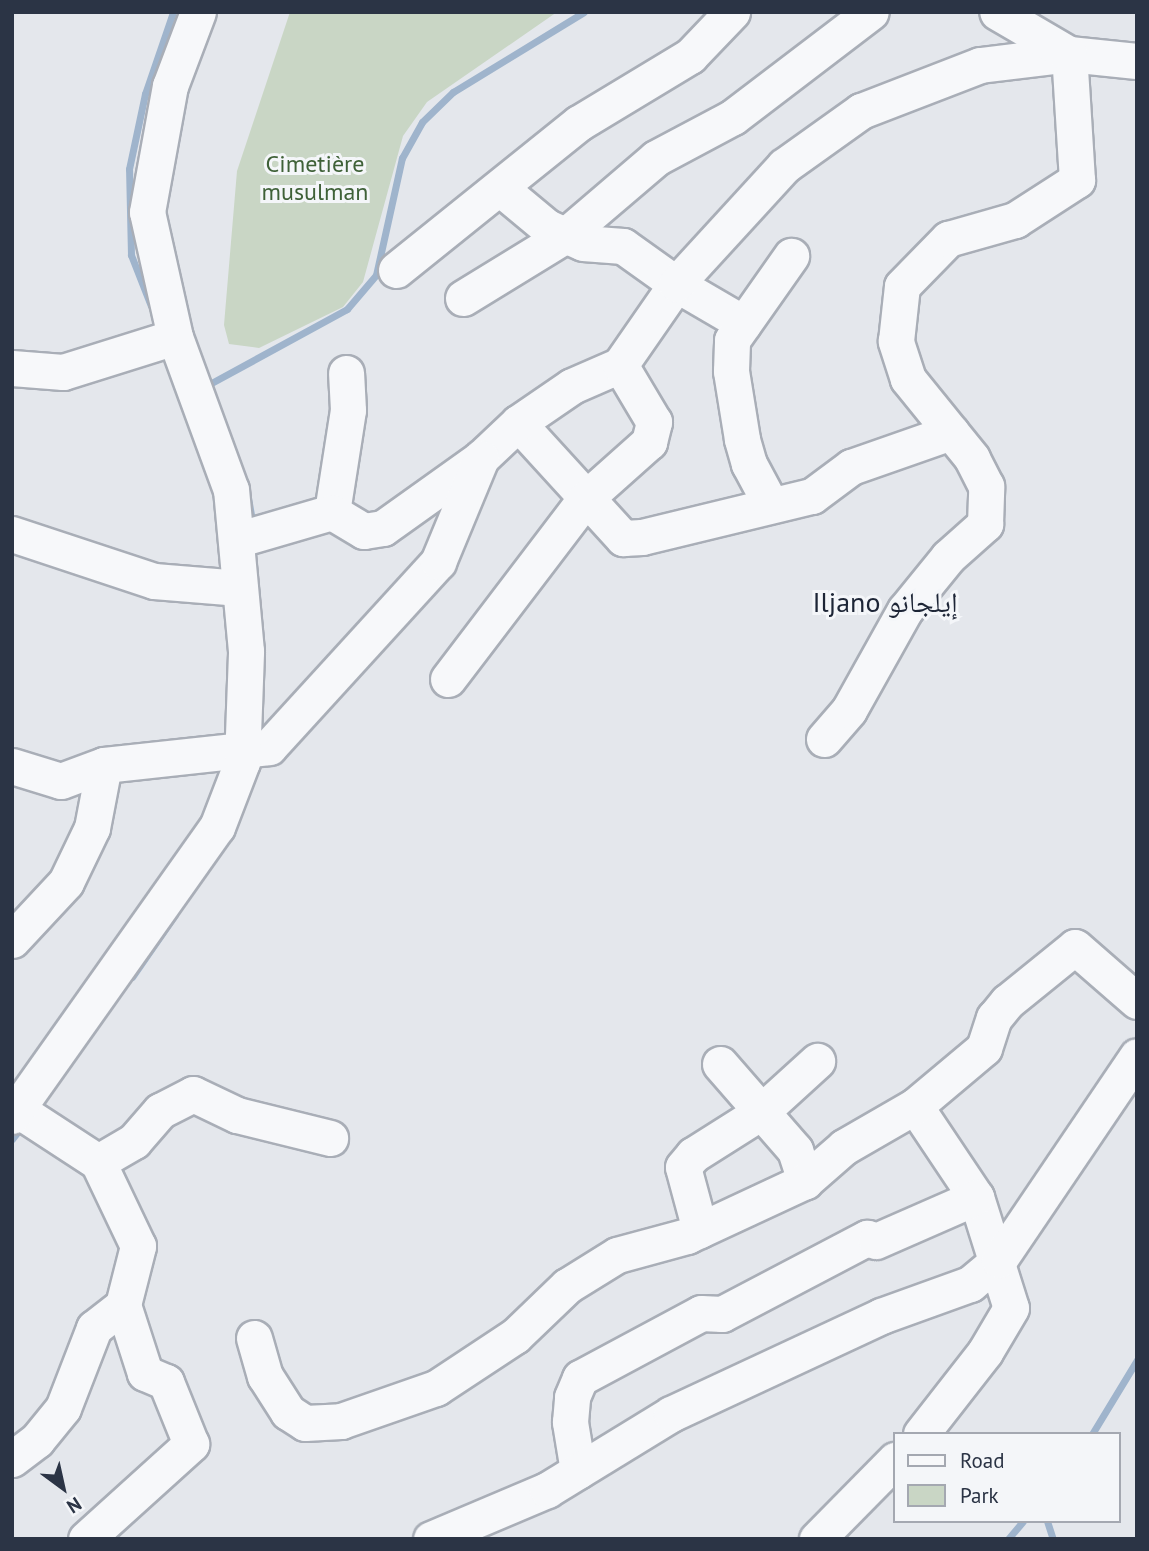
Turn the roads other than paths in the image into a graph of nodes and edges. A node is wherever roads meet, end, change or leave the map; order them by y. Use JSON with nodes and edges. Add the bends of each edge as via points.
{"nodes":[{"id":1,"x":198,"y":12,"type":"edge"},
{"id":2,"x":732,"y":12,"type":"edge"},
{"id":3,"x":871,"y":12,"type":"edge"},
{"id":4,"x":996,"y":12,"type":"edge"},
{"id":5,"x":1069,"y":54,"type":"junction"},
{"id":6,"x":1137,"y":61,"type":"edge"},
{"id":7,"x":500,"y":187,"type":"junction"},
{"id":8,"x":566,"y":235,"type":"junction"},
{"id":9,"x":790,"y":256,"type":"dead end"},
{"id":10,"x":396,"y":270,"type":"dead end"},
{"id":11,"x":676,"y":284,"type":"junction"},
{"id":12,"x":463,"y":298,"type":"dead end"},
{"id":13,"x":743,"y":323,"type":"junction"},
{"id":14,"x":175,"y":337,"type":"junction"},
{"id":15,"x":620,"y":365,"type":"junction"},
{"id":16,"x":12,"y":368,"type":"edge"},
{"id":17,"x":346,"y":373,"type":"dead end"},
{"id":18,"x":518,"y":423,"type":"junction"},
{"id":19,"x":951,"y":432,"type":"junction"},
{"id":20,"x":481,"y":458,"type":"junction"},
{"id":21,"x":585,"y":499,"type":"junction"},
{"id":22,"x":771,"y":505,"type":"junction"},
{"id":23,"x":332,"y":512,"type":"junction"},
{"id":24,"x":12,"y":534,"type":"edge"},
{"id":25,"x":236,"y":540,"type":"junction"},
{"id":26,"x":240,"y":588,"type":"junction"},
{"id":27,"x":448,"y":679,"type":"dead end"},
{"id":28,"x":824,"y":739,"type":"dead end"},
{"id":29,"x":242,"y":751,"type":"junction"},
{"id":30,"x":104,"y":765,"type":"junction"},
{"id":31,"x":15,"y":774,"type":"edge"},
{"id":32,"x":12,"y":940,"type":"edge"},
{"id":33,"x":1137,"y":1001,"type":"edge"},
{"id":34,"x":1137,"y":1056,"type":"edge"},
{"id":35,"x":817,"y":1061,"type":"dead end"},
{"id":36,"x":720,"y":1064,"type":"dead end"},
{"id":37,"x":915,"y":1106,"type":"junction"},
{"id":38,"x":14,"y":1110,"type":"edge"},
{"id":39,"x":761,"y":1112,"type":"junction"},
{"id":40,"x":330,"y":1138,"type":"dead end"},
{"id":41,"x":98,"y":1162,"type":"junction"},
{"id":42,"x":805,"y":1181,"type":"junction"},
{"id":43,"x":976,"y":1197,"type":"junction"},
{"id":44,"x":700,"y":1230,"type":"junction"},
{"id":45,"x":999,"y":1261,"type":"junction"},
{"id":46,"x":123,"y":1305,"type":"junction"},
{"id":47,"x":254,"y":1338,"type":"dead end"},
{"id":48,"x":924,"y":1432,"type":"edge"},
{"id":49,"x":12,"y":1459,"type":"edge"},
{"id":50,"x":894,"y":1461,"type":"edge"},
{"id":51,"x":578,"y":1471,"type":"junction"},
{"id":52,"x":86,"y":1539,"type":"edge"},
{"id":53,"x":431,"y":1539,"type":"edge"},
{"id":54,"x":817,"y":1539,"type":"edge"}],
"edges":[{"from":1,"to":14,"type":"street","via":[[170,86],[147,212]]},
{"from":2,"to":7,"type":"street","via":[[690,56],[579,124]]},
{"from":3,"to":8,"type":"street","via":[[733,117],[656,158]]},
{"from":4,"to":5,"type":"street"},
{"from":5,"to":6,"type":"street"},
{"from":5,"to":11,"type":"street","via":[[980,65],[861,111],[784,166]]},
{"from":5,"to":19,"type":"street","via":[[1077,180],[1015,220],[948,239],[902,286],[896,341],[908,379]]},
{"from":7,"to":8,"type":"street","via":[[547,227]]},
{"from":7,"to":10,"type":"street"},
{"from":8,"to":11,"type":"street","via":[[583,243],[623,246]]},
{"from":8,"to":12,"type":"street"},
{"from":9,"to":13,"type":"street"},
{"from":11,"to":13,"type":"street"},
{"from":11,"to":15,"type":"street"},
{"from":13,"to":22,"type":"street","via":[[732,340],[731,371],[749,464]]},
{"from":14,"to":16,"type":"street","via":[[63,372]]},
{"from":14,"to":25,"type":"street","via":[[231,490]]},
{"from":15,"to":18,"type":"street","via":[[572,386]]},
{"from":15,"to":21,"type":"street","via":[[654,422],[649,442]]},
{"from":17,"to":23,"type":"street","via":[[348,410]]},
{"from":18,"to":20,"type":"street"},
{"from":18,"to":21,"type":"street"},
{"from":19,"to":22,"type":"street","via":[[851,467],[812,496]]},
{"from":19,"to":28,"type":"street","via":[[986,486],[985,524],[948,557],[905,610],[849,710]]},
{"from":20,"to":23,"type":"street","via":[[383,528],[364,531]]},
{"from":20,"to":29,"type":"street","via":[[439,562],[269,747]]},
{"from":21,"to":22,"type":"street","via":[[623,538]]},
{"from":21,"to":27,"type":"street"},
{"from":23,"to":25,"type":"street"},
{"from":24,"to":26,"type":"street","via":[[154,580]]},
{"from":25,"to":26,"type":"street"},
{"from":26,"to":29,"type":"street","via":[[246,651]]},
{"from":29,"to":30,"type":"street"},
{"from":29,"to":38,"type":"street","via":[[217,827]]},
{"from":30,"to":31,"type":"street","via":[[61,781]]},
{"from":30,"to":32,"type":"street","via":[[92,828],[66,882]]},
{"from":33,"to":37,"type":"street","via":[[1075,947],[1007,1002],[994,1018],[984,1048]]},
{"from":34,"to":45,"type":"street"},
{"from":35,"to":39,"type":"street"},
{"from":36,"to":39,"type":"street"},
{"from":37,"to":42,"type":"street","via":[[844,1147]]},
{"from":37,"to":43,"type":"street"},
{"from":38,"to":41,"type":"street"},
{"from":39,"to":42,"type":"street","via":[[795,1150]]},
{"from":39,"to":44,"type":"street","via":[[693,1155],[683,1167]]},
{"from":40,"to":41,"type":"street","via":[[237,1115],[193,1094],[160,1111],[134,1140]]},
{"from":41,"to":46,"type":"street","via":[[138,1246]]},
{"from":42,"to":44,"type":"street"},
{"from":43,"to":45,"type":"street"},
{"from":43,"to":51,"type":"street","via":[[876,1241],[867,1238],[722,1314],[701,1313],[580,1378],[572,1397],[570,1422]]},
{"from":44,"to":47,"type":"street","via":[[617,1255],[567,1286],[515,1336],[436,1388],[341,1421],[305,1423],[288,1412],[265,1376]]},
{"from":45,"to":48,"type":"street","via":[[1011,1308],[985,1352]]},
{"from":45,"to":51,"type":"street","via":[[970,1284],[881,1316],[671,1414]]},
{"from":46,"to":49,"type":"street","via":[[94,1328],[63,1408],[37,1440]]},
{"from":46,"to":52,"type":"street","via":[[145,1373],[166,1382],[191,1444]]},
{"from":50,"to":54,"type":"street"},
{"from":51,"to":53,"type":"street","via":[[547,1490]]}]}
